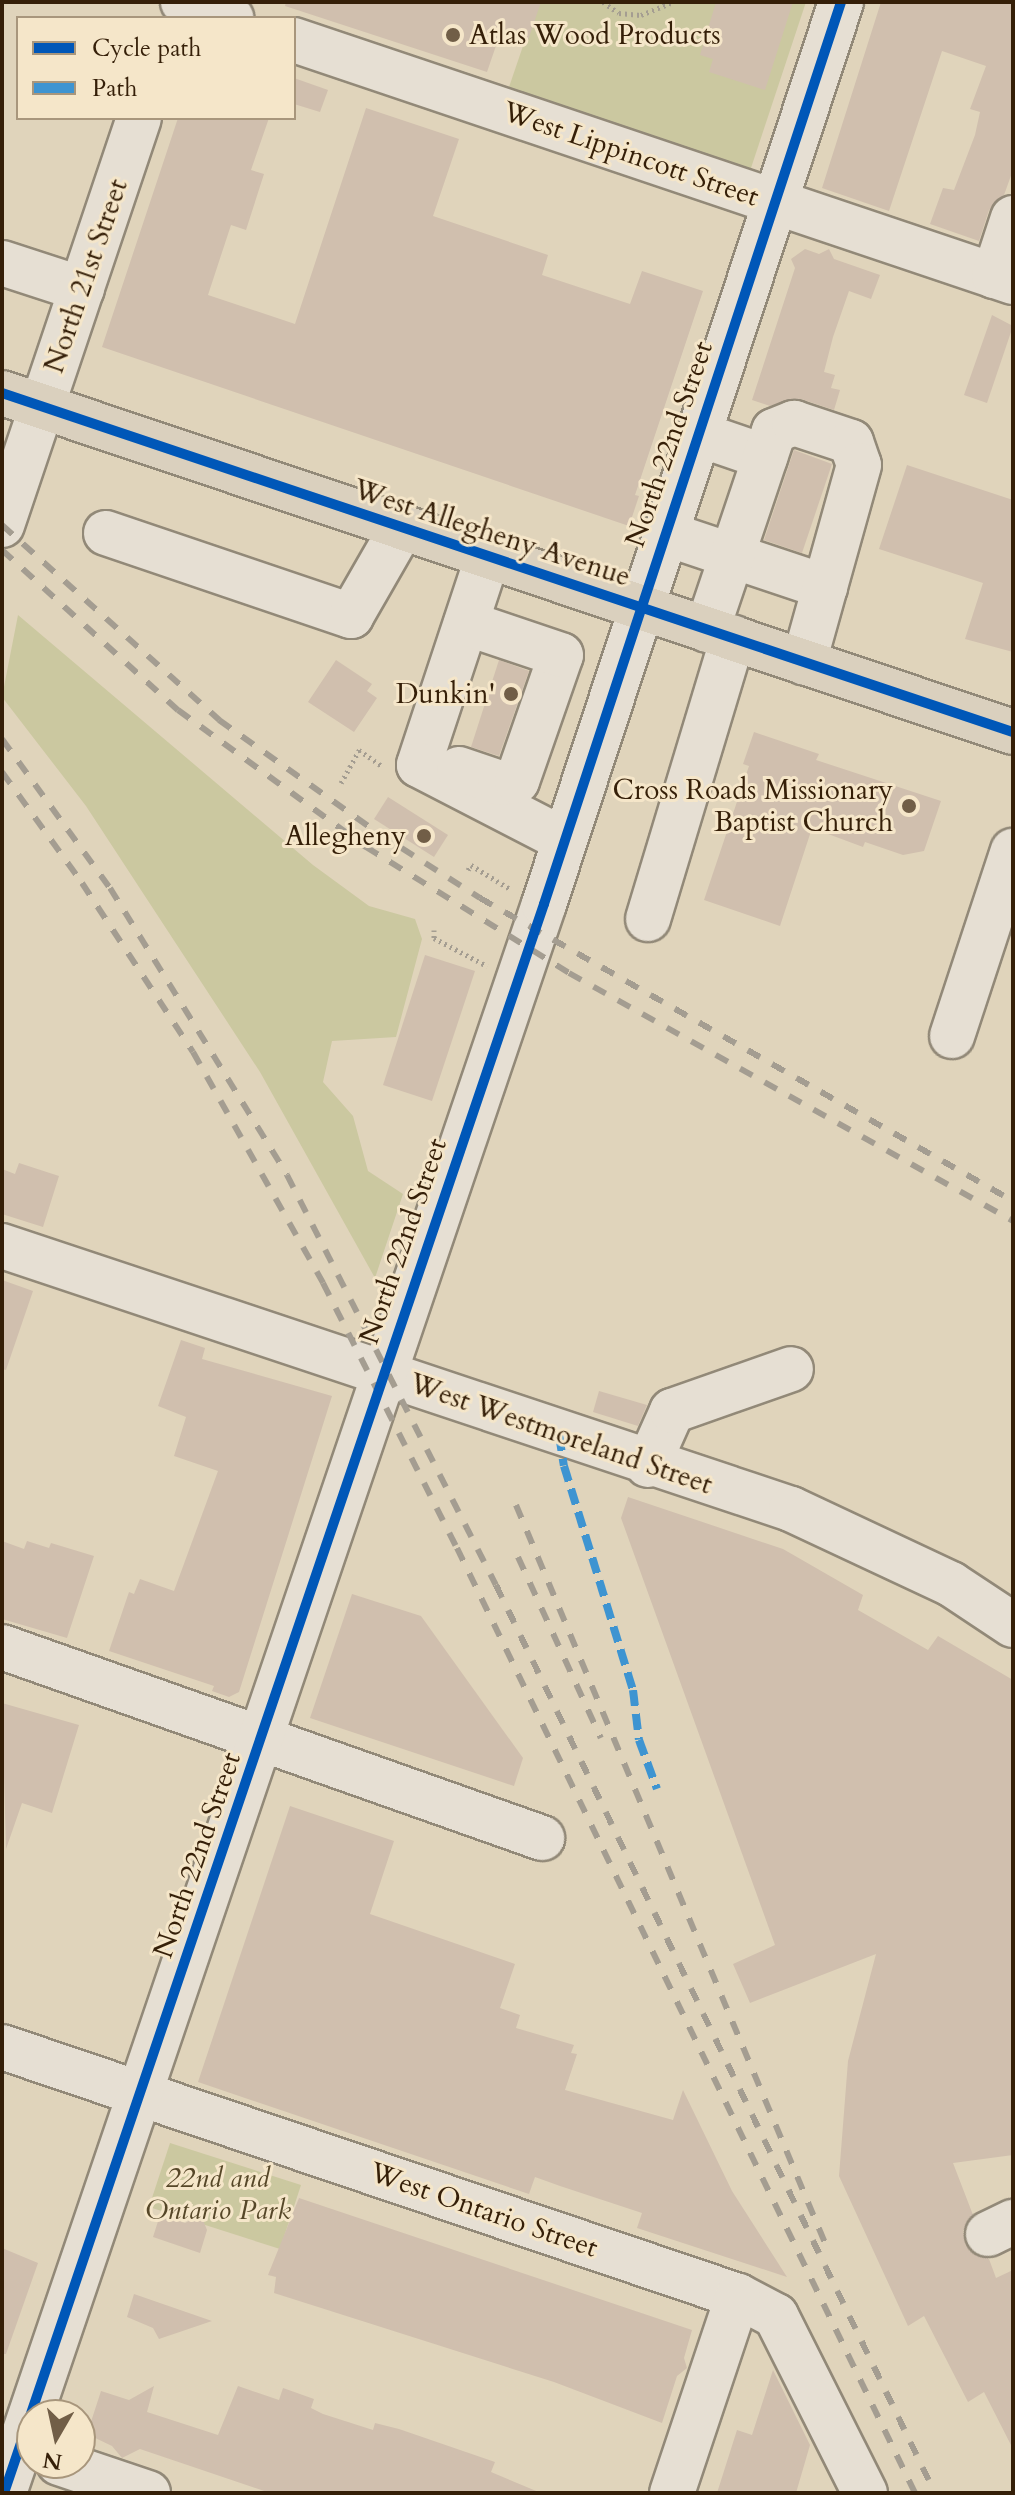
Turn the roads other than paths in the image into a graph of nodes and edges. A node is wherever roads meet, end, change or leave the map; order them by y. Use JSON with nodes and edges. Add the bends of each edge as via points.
{"nodes":[{"id":1,"x":181,"y":2,"type":"edge"},
{"id":2,"x":841,"y":2,"type":"edge"},
{"id":3,"x":225,"y":16,"type":"edge"},
{"id":4,"x":296,"y":41,"type":"edge"},
{"id":5,"x":138,"y":120,"type":"edge"},
{"id":6,"x":778,"y":204,"type":"junction"},
{"id":7,"x":1013,"y":218,"type":"edge"},
{"id":8,"x":6,"y":276,"type":"edge"},
{"id":9,"x":1003,"y":279,"type":"edge"},
{"id":10,"x":82,"y":289,"type":"junction"},
{"id":11,"x":22,"y":399,"type":"edge"},
{"id":12,"x":698,"y":434,"type":"junction"},
{"id":13,"x":765,"y":457,"type":"junction"},
{"id":14,"x":2,"y":525,"type":"edge"},
{"id":15,"x":401,"y":529,"type":"junction"},
{"id":16,"x":106,"y":533,"type":"dead end"},
{"id":17,"x":664,"y":533,"type":"junction"},
{"id":18,"x":488,"y":556,"type":"junction"},
{"id":19,"x":733,"y":557,"type":"junction"},
{"id":20,"x":825,"y":587,"type":"junction"},
{"id":21,"x":639,"y":606,"type":"junction"},
{"id":22,"x":466,"y":623,"type":"junction"},
{"id":23,"x":720,"y":634,"type":"junction"},
{"id":24,"x":804,"y":662,"type":"junction"},
{"id":25,"x":1013,"y":732,"type":"edge"},
{"id":26,"x":402,"y":762,"type":"junction"},
{"id":27,"x":564,"y":840,"type":"junction"},
{"id":28,"x":1013,"y":851,"type":"edge"},
{"id":29,"x":648,"y":919,"type":"dead end"},
{"id":30,"x":952,"y":1036,"type":"dead end"},
{"id":31,"x":2,"y":1246,"type":"edge"},
{"id":32,"x":791,"y":1369,"type":"dead end"},
{"id":33,"x":383,"y":1373,"type":"junction"},
{"id":34,"x":648,"y":1465,"type":"junction"},
{"id":35,"x":1007,"y":1607,"type":"edge"},
{"id":36,"x":2,"y":1647,"type":"edge"},
{"id":37,"x":261,"y":1739,"type":"junction"},
{"id":38,"x":542,"y":1838,"type":"dead end"},
{"id":39,"x":2,"y":2047,"type":"edge"},
{"id":40,"x":142,"y":2094,"type":"junction"},
{"id":41,"x":738,"y":2296,"type":"junction"},
{"id":42,"x":45,"y":2399,"type":"edge"},
{"id":43,"x":16,"y":2473,"type":"edge"},
{"id":44,"x":96,"y":2476,"type":"edge"},
{"id":45,"x":4,"y":2493,"type":"edge"},
{"id":46,"x":148,"y":2493,"type":"edge"},
{"id":47,"x":672,"y":2493,"type":"edge"},
{"id":48,"x":865,"y":2493,"type":"edge"}],
"edges":[{"from":1,"to":3,"type":"street"},
{"from":2,"to":6,"type":"street","name":"North 22nd Street"},
{"from":4,"to":6,"type":"street","name":"West Lippincott Street"},
{"from":5,"to":10,"type":"street","name":"North 21st Street"},
{"from":6,"to":9,"type":"street","name":"West Lippincott Street"},
{"from":6,"to":12,"type":"street","name":"North 22nd Street"},
{"from":7,"to":9,"type":"street"},
{"from":8,"to":10,"type":"street"},
{"from":10,"to":11,"type":"street","name":"North 21st Street"},
{"from":11,"to":14,"type":"street","name":"North 21st Street"},
{"from":11,"to":15,"type":"main road","name":"West Allegheny Avenue"},
{"from":12,"to":13,"type":"street"},
{"from":12,"to":17,"type":"street","name":"North 22nd Street"},
{"from":13,"to":19,"type":"street"},
{"from":13,"to":20,"type":"street","via":[[774,431],[794,423],[851,442],[857,451],[859,465]]},
{"from":15,"to":16,"type":"street","via":[[351,616]]},
{"from":15,"to":18,"type":"main road","name":"West Allegheny Avenue"},
{"from":17,"to":19,"type":"street"},
{"from":17,"to":21,"type":"street","name":"North 22nd Street"},
{"from":18,"to":21,"type":"main road","name":"West Allegheny Avenue"},
{"from":18,"to":22,"type":"street"},
{"from":19,"to":20,"type":"street"},
{"from":19,"to":23,"type":"street"},
{"from":20,"to":24,"type":"street"},
{"from":21,"to":23,"type":"main road","name":"West Allegheny Avenue"},
{"from":21,"to":27,"type":"street","name":"North 22nd Street"},
{"from":22,"to":26,"type":"street"},
{"from":22,"to":26,"type":"street","via":[[561,655],[517,781],[500,783]]},
{"from":23,"to":24,"type":"main road","name":"West Allegheny Avenue"},
{"from":23,"to":29,"type":"street"},
{"from":24,"to":25,"type":"main road","name":"West Allegheny Avenue"},
{"from":26,"to":27,"type":"street","via":[[419,765]]},
{"from":27,"to":33,"type":"street","name":"North 22nd Street"},
{"from":28,"to":30,"type":"street"},
{"from":31,"to":33,"type":"street","name":"West Westmoreland Street"},
{"from":32,"to":34,"type":"street","via":[[672,1411]]},
{"from":33,"to":34,"type":"street","name":"West Westmoreland Street"},
{"from":33,"to":37,"type":"street","name":"North 22nd Street"},
{"from":34,"to":35,"type":"street","name":"West Westmoreland Street","via":[[791,1509]]},
{"from":36,"to":37,"type":"street"},
{"from":37,"to":38,"type":"street"},
{"from":37,"to":40,"type":"street","name":"North 22nd Street"},
{"from":39,"to":40,"type":"street","name":"West Ontario Street"},
{"from":40,"to":41,"type":"street","name":"West Ontario Street"},
{"from":40,"to":42,"type":"street","name":"North 22nd Street"},
{"from":41,"to":47,"type":"street"},
{"from":41,"to":48,"type":"street","name":"West Ontario Street","via":[[776,2316]]},
{"from":43,"to":45,"type":"street","name":"North 22nd Street"},
{"from":44,"to":46,"type":"street"}]}
